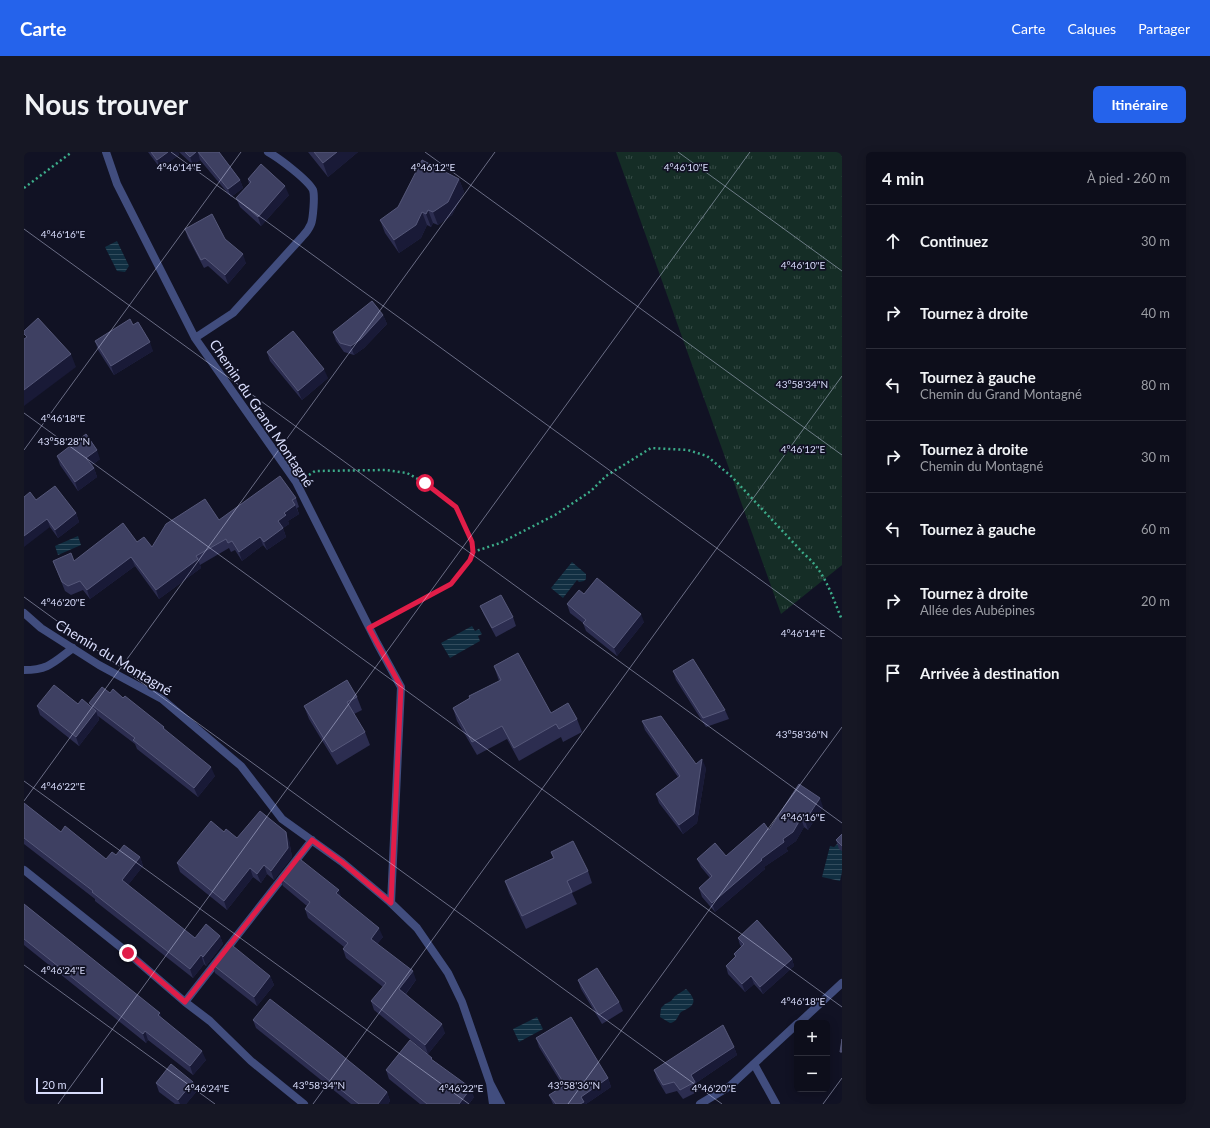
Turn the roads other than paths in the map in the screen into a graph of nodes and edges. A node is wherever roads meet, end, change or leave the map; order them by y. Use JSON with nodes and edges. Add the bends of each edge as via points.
{"nodes":[{"id":1,"x":106,"y":152,"type":"edge"},
{"id":2,"x":268,"y":152,"type":"edge"},
{"id":3,"x":195,"y":338,"type":"junction"},
{"id":4,"x":24,"y":613,"type":"edge"},
{"id":5,"x":73,"y":648,"type":"junction"},
{"id":6,"x":24,"y":670,"type":"edge"},
{"id":7,"x":312,"y":840,"type":"junction"},
{"id":8,"x":24,"y":870,"type":"edge"},
{"id":9,"x":391,"y":903,"type":"junction"},
{"id":10,"x":842,"y":983,"type":"edge"},
{"id":11,"x":185,"y":1002,"type":"junction"},
{"id":12,"x":802,"y":1020,"type":"edge"},
{"id":13,"x":794,"y":1028,"type":"edge"},
{"id":14,"x":754,"y":1064,"type":"junction"},
{"id":15,"x":490,"y":1084,"type":"junction"},
{"id":16,"x":304,"y":1104,"type":"edge"},
{"id":17,"x":494,"y":1104,"type":"edge"},
{"id":18,"x":501,"y":1104,"type":"edge"},
{"id":19,"x":700,"y":1104,"type":"edge"},
{"id":20,"x":776,"y":1104,"type":"edge"}],
"edges":[{"from":1,"to":3,"type":"street","name":"Chemin du Grand Montagné","via":[[117,184]]},
{"from":2,"to":3,"type":"street","via":[[280,158],[313,191],[311,226],[233,313]]},
{"from":3,"to":9,"type":"street","name":"Chemin du Grand Montagné","via":[[296,482],[401,687]]},
{"from":4,"to":5,"type":"street","name":"Chemin du Montagné","via":[[41,628]]},
{"from":5,"to":6,"type":"street","via":[[53,664],[37,670]]},
{"from":5,"to":7,"type":"street","name":"Chemin du Montagné","via":[[162,699],[241,766],[282,819]]},
{"from":7,"to":9,"type":"street","name":"Chemin du Montagné"},
{"from":7,"to":11,"type":"street"},
{"from":8,"to":11,"type":"street"},
{"from":9,"to":15,"type":"street","name":"Chemin du Montagné","via":[[417,928],[448,973],[462,1002]]},
{"from":10,"to":12,"type":"street"},
{"from":11,"to":16,"type":"street","via":[[210,1020],[251,1062]]},
{"from":13,"to":14,"type":"street"},
{"from":14,"to":19,"type":"street","via":[[730,1086]]},
{"from":14,"to":20,"type":"street"},
{"from":15,"to":17,"type":"street","name":"Chemin du Montagné"},
{"from":15,"to":18,"type":"street","name":"Chemin du Montagné"}]}
